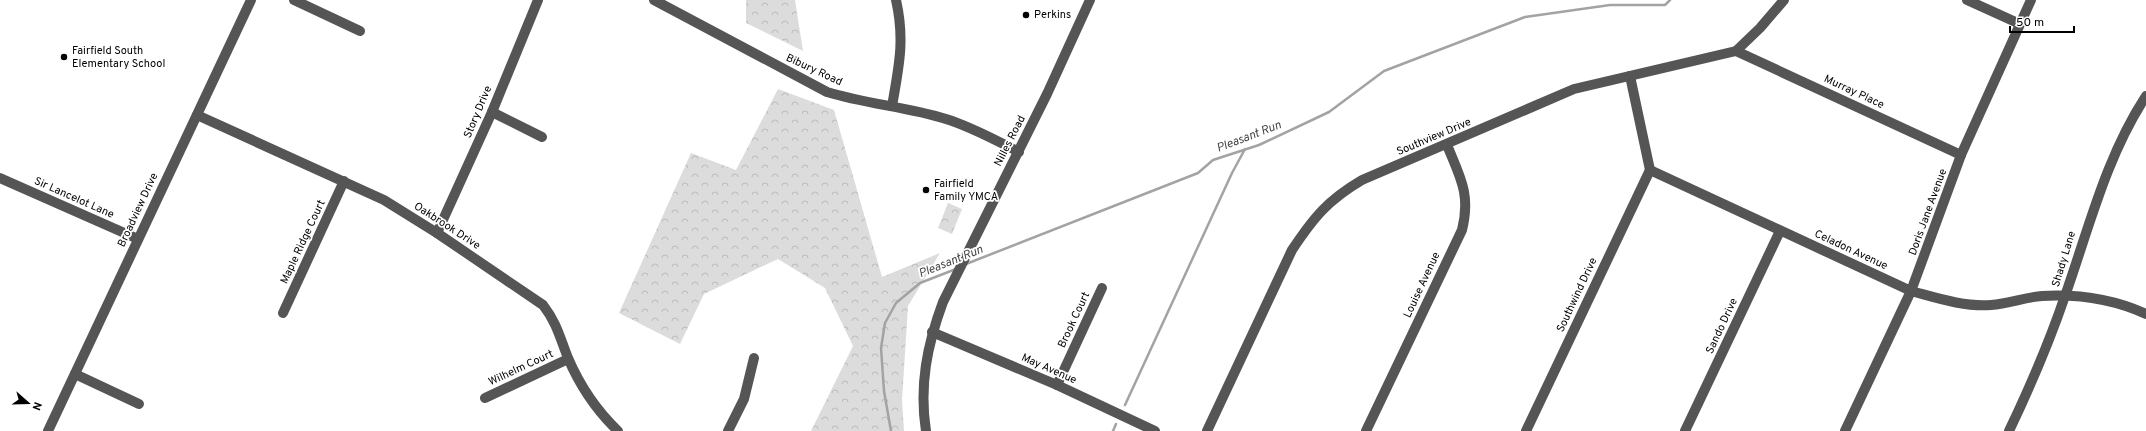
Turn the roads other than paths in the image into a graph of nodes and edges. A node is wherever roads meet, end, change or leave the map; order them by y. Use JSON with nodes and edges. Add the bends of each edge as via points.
{"nodes":[{"id":1,"x":251,"y":0,"type":"edge"},
{"id":2,"x":294,"y":0,"type":"edge"},
{"id":3,"x":538,"y":0,"type":"edge"},
{"id":4,"x":654,"y":0,"type":"edge"},
{"id":5,"x":896,"y":0,"type":"edge"},
{"id":6,"x":1090,"y":0,"type":"edge"},
{"id":7,"x":1784,"y":0,"type":"edge"},
{"id":8,"x":1967,"y":0,"type":"edge"},
{"id":9,"x":2031,"y":0,"type":"edge"},
{"id":10,"x":2020,"y":24,"type":"junction"},
{"id":11,"x":360,"y":31,"type":"dead end"},
{"id":12,"x":1736,"y":51,"type":"junction"},
{"id":13,"x":1630,"y":76,"type":"junction"},
{"id":14,"x":2146,"y":96,"type":"edge"},
{"id":15,"x":892,"y":106,"type":"junction"},
{"id":16,"x":492,"y":112,"type":"junction"},
{"id":17,"x":197,"y":115,"type":"junction"},
{"id":18,"x":542,"y":137,"type":"dead end"},
{"id":19,"x":1447,"y":145,"type":"junction"},
{"id":20,"x":1019,"y":152,"type":"junction"},
{"id":21,"x":1961,"y":155,"type":"junction"},
{"id":22,"x":1650,"y":170,"type":"junction"},
{"id":23,"x":344,"y":181,"type":"junction"},
{"id":24,"x":1,"y":182,"type":"edge"},
{"id":25,"x":1780,"y":231,"type":"junction"},
{"id":26,"x":437,"y":233,"type":"junction"},
{"id":27,"x":138,"y":239,"type":"junction"},
{"id":28,"x":1102,"y":288,"type":"dead end"},
{"id":29,"x":1911,"y":291,"type":"junction"},
{"id":30,"x":2066,"y":296,"type":"junction"},
{"id":31,"x":283,"y":313,"type":"dead end"},
{"id":32,"x":2146,"y":314,"type":"edge"},
{"id":33,"x":932,"y":332,"type":"junction"},
{"id":34,"x":754,"y":358,"type":"dead end"},
{"id":35,"x":568,"y":359,"type":"junction"},
{"id":36,"x":75,"y":374,"type":"junction"},
{"id":37,"x":1057,"y":385,"type":"junction"},
{"id":38,"x":485,"y":398,"type":"dead end"},
{"id":39,"x":139,"y":404,"type":"dead end"},
{"id":40,"x":48,"y":431,"type":"edge"},
{"id":41,"x":618,"y":431,"type":"edge"},
{"id":42,"x":728,"y":431,"type":"edge"},
{"id":43,"x":926,"y":431,"type":"edge"},
{"id":44,"x":1155,"y":431,"type":"edge"},
{"id":45,"x":1207,"y":431,"type":"edge"},
{"id":46,"x":1366,"y":431,"type":"edge"},
{"id":47,"x":1526,"y":431,"type":"edge"},
{"id":48,"x":1685,"y":431,"type":"edge"},
{"id":49,"x":1845,"y":431,"type":"edge"},
{"id":50,"x":2009,"y":431,"type":"edge"}],
"edges":[{"from":1,"to":17,"type":"street","name":"Broadview Drive"},
{"from":2,"to":11,"type":"street"},
{"from":3,"to":16,"type":"street","name":"Story Drive"},
{"from":4,"to":15,"type":"street","name":"Bibury Road","via":[[828,92]]},
{"from":5,"to":15,"type":"street","via":[[902,53]]},
{"from":6,"to":20,"type":"street","name":"Nilles Road"},
{"from":7,"to":12,"type":"street"},
{"from":8,"to":10,"type":"street"},
{"from":9,"to":10,"type":"street","name":"Doris Jane Avenue"},
{"from":10,"to":21,"type":"street","name":"Doris Jane Avenue"},
{"from":12,"to":13,"type":"street","name":"Southview Drive"},
{"from":12,"to":21,"type":"street","name":"Murray Place"},
{"from":13,"to":19,"type":"street","name":"Southview Drive","via":[[1574,89]]},
{"from":13,"to":22,"type":"street"},
{"from":14,"to":30,"type":"street","name":"Shady Lane","via":[[2133,116],[2111,162],[2090,218]]},
{"from":15,"to":20,"type":"street","name":"Bibury Road","via":[[946,119],[982,133]]},
{"from":16,"to":18,"type":"street"},
{"from":16,"to":26,"type":"street","name":"Story Drive"},
{"from":17,"to":23,"type":"street","name":"Oakbrook Drive"},
{"from":17,"to":27,"type":"street","name":"Broadview Drive"},
{"from":19,"to":45,"type":"street","name":"Southview Drive","via":[[1356,184],[1328,202],[1310,222],[1292,250]]},
{"from":19,"to":46,"type":"street","name":"Louise Avenue","via":[[1465,191],[1466,212],[1462,230]]},
{"from":20,"to":33,"type":"street","name":"Nilles Road","via":[[973,239],[943,302]]},
{"from":21,"to":29,"type":"street","name":"Doris Jane Avenue"},
{"from":22,"to":25,"type":"street","name":"Celadon Avenue"},
{"from":22,"to":47,"type":"street","name":"Southwind Drive"},
{"from":23,"to":26,"type":"street","name":"Oakbrook Drive","via":[[384,200]]},
{"from":23,"to":31,"type":"street","name":"Maple Ridge Court"},
{"from":24,"to":27,"type":"street","name":"Sir Lancelot Lane"},
{"from":25,"to":29,"type":"street","name":"Celadon Avenue"},
{"from":25,"to":48,"type":"street","name":"Sando Drive"},
{"from":26,"to":35,"type":"street","name":"Oakbrook Drive","via":[[543,306],[554,320]]},
{"from":27,"to":36,"type":"street","name":"Broadview Drive"},
{"from":28,"to":37,"type":"street","name":"Brook Court"},
{"from":29,"to":30,"type":"street","name":"Celadon Avenue","via":[[1952,303],[1991,305],[2041,296]]},
{"from":29,"to":49,"type":"street","name":"Doris Jane Avenue"},
{"from":30,"to":32,"type":"street","name":"Celadon Avenue","via":[[2091,297]]},
{"from":30,"to":50,"type":"street","name":"Shady Lane","via":[[2040,365]]},
{"from":33,"to":37,"type":"street","name":"May Avenue"},
{"from":33,"to":43,"type":"street","name":"Nilles Road","via":[[923,386]]},
{"from":34,"to":42,"type":"street","via":[[744,399]]},
{"from":35,"to":38,"type":"street","name":"Wilhelm Court"},
{"from":35,"to":41,"type":"street","name":"Oakbrook Drive","via":[[593,405]]},
{"from":36,"to":39,"type":"street"},
{"from":36,"to":40,"type":"street","name":"Broadview Drive"},
{"from":37,"to":44,"type":"street","name":"May Avenue"}]}
